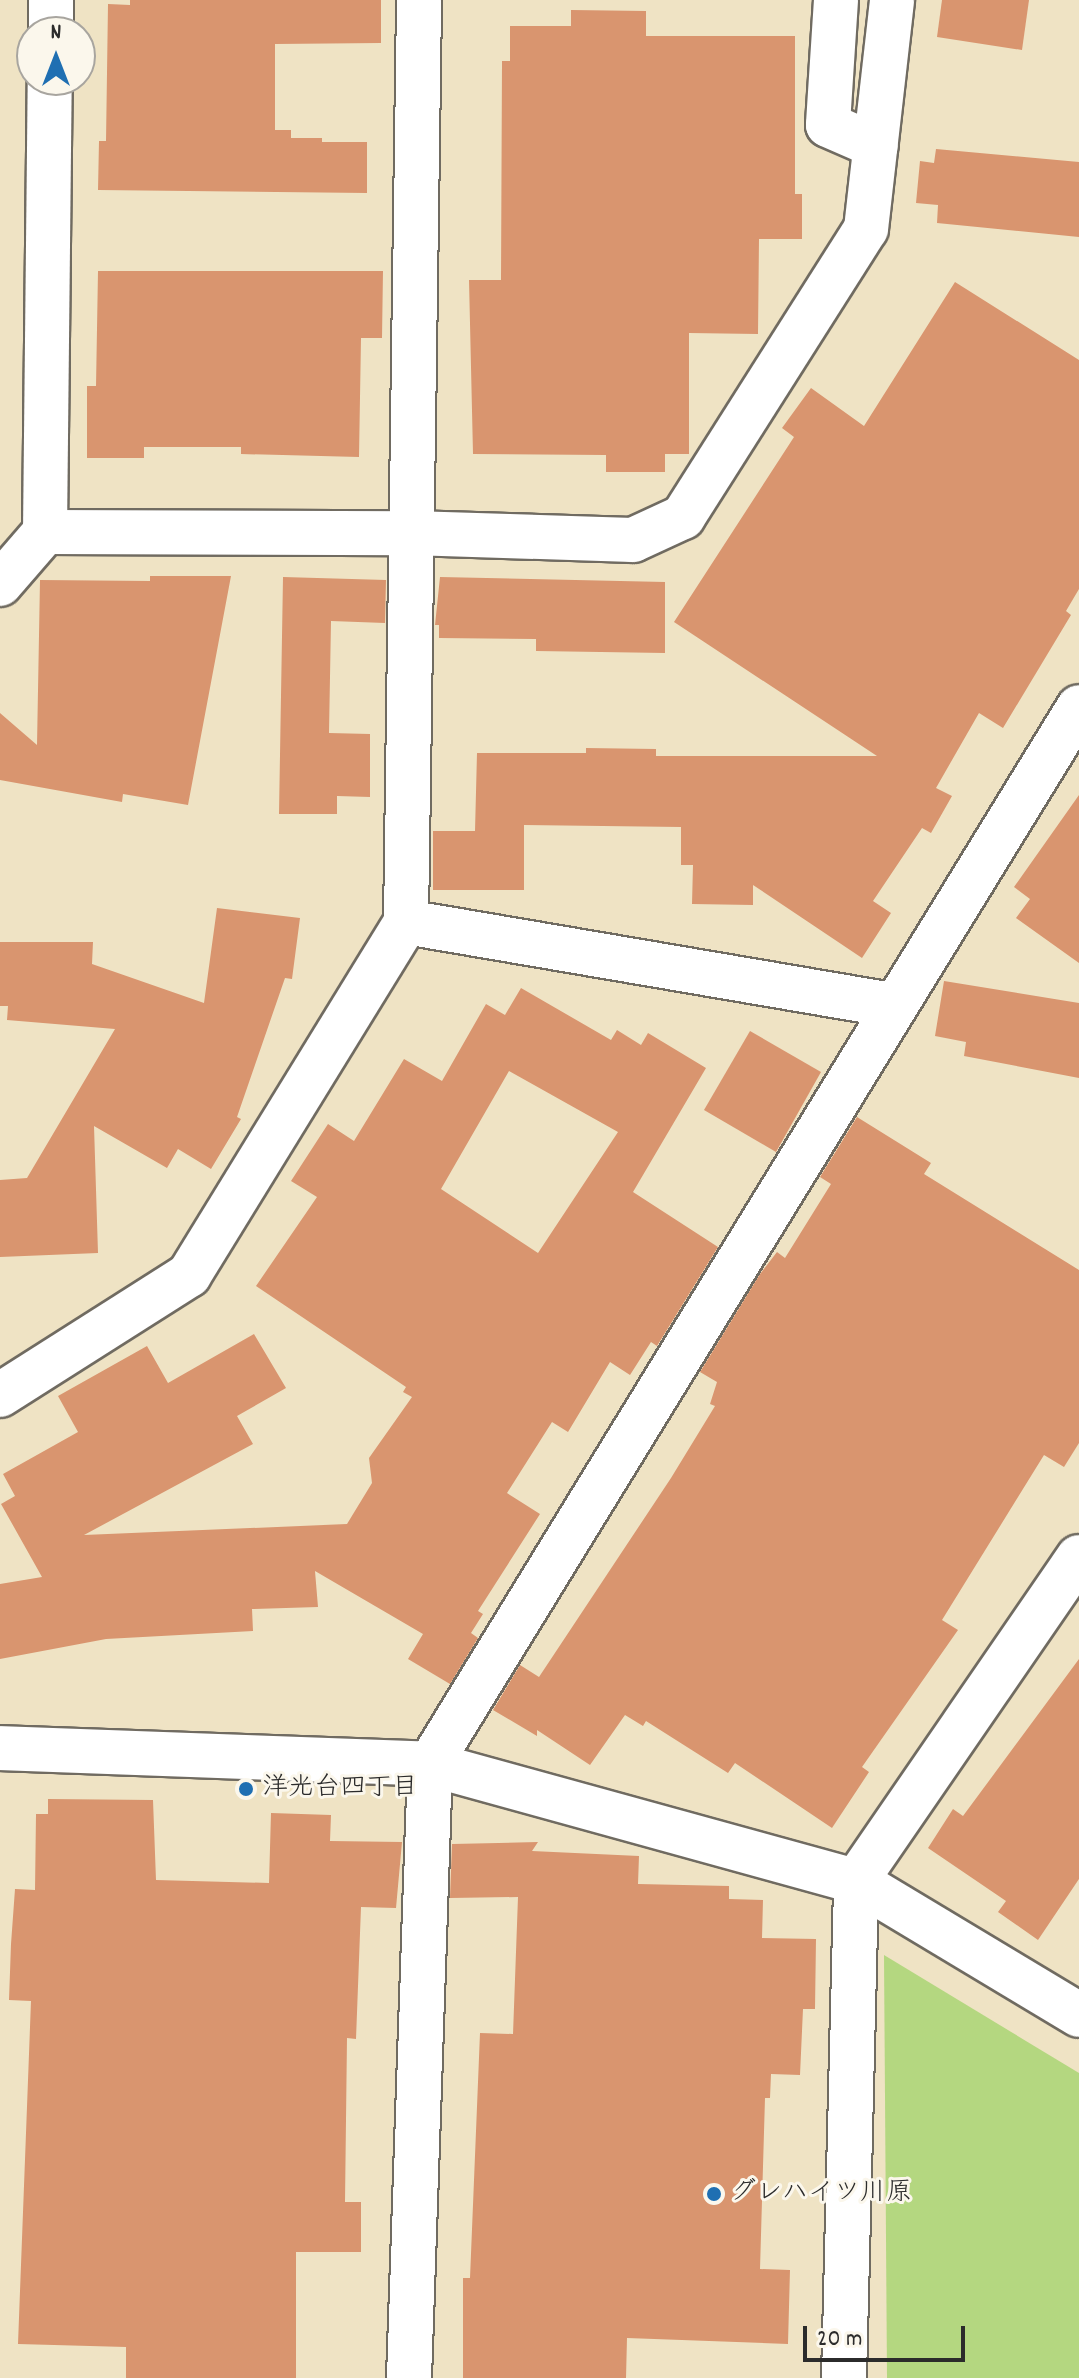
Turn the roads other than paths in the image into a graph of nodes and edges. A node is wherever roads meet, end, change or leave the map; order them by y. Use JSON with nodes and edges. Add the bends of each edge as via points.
{"nodes":[{"id":1,"x":419,"y":0,"type":"edge"},
{"id":2,"x":836,"y":0,"type":"edge"},
{"id":3,"x":892,"y":0,"type":"edge"},
{"id":4,"x":50,"y":96,"type":"edge"},
{"id":5,"x":876,"y":146,"type":"junction"},
{"id":6,"x":45,"y":532,"type":"junction"},
{"id":7,"x":411,"y":533,"type":"junction"},
{"id":8,"x":0,"y":584,"type":"edge"},
{"id":9,"x":1079,"y":707,"type":"edge"},
{"id":10,"x":406,"y":922,"type":"junction"},
{"id":11,"x":893,"y":1005,"type":"junction"},
{"id":12,"x":0,"y":1395,"type":"edge"},
{"id":13,"x":1079,"y":1557,"type":"edge"},
{"id":14,"x":0,"y":1748,"type":"edge"},
{"id":15,"x":430,"y":1764,"type":"junction"},
{"id":16,"x":856,"y":1881,"type":"junction"},
{"id":17,"x":1076,"y":2006,"type":"edge"},
{"id":18,"x":409,"y":2378,"type":"edge"},
{"id":19,"x":844,"y":2378,"type":"edge"}],
"edges":[{"from":1,"to":7,"type":"street"},
{"from":2,"to":5,"type":"street","via":[[828,125]]},
{"from":3,"to":5,"type":"street"},
{"from":4,"to":6,"type":"street"},
{"from":5,"to":7,"type":"street","via":[[866,229],[683,517],[633,540]]},
{"from":6,"to":7,"type":"street"},
{"from":6,"to":8,"type":"street"},
{"from":7,"to":10,"type":"street"},
{"from":9,"to":11,"type":"street"},
{"from":10,"to":11,"type":"street"},
{"from":10,"to":12,"type":"street","via":[[189,1275]]},
{"from":11,"to":15,"type":"street"},
{"from":13,"to":16,"type":"street"},
{"from":14,"to":15,"type":"street"},
{"from":15,"to":16,"type":"street"},
{"from":15,"to":18,"type":"street"},
{"from":16,"to":17,"type":"street"},
{"from":16,"to":19,"type":"street"}]}
